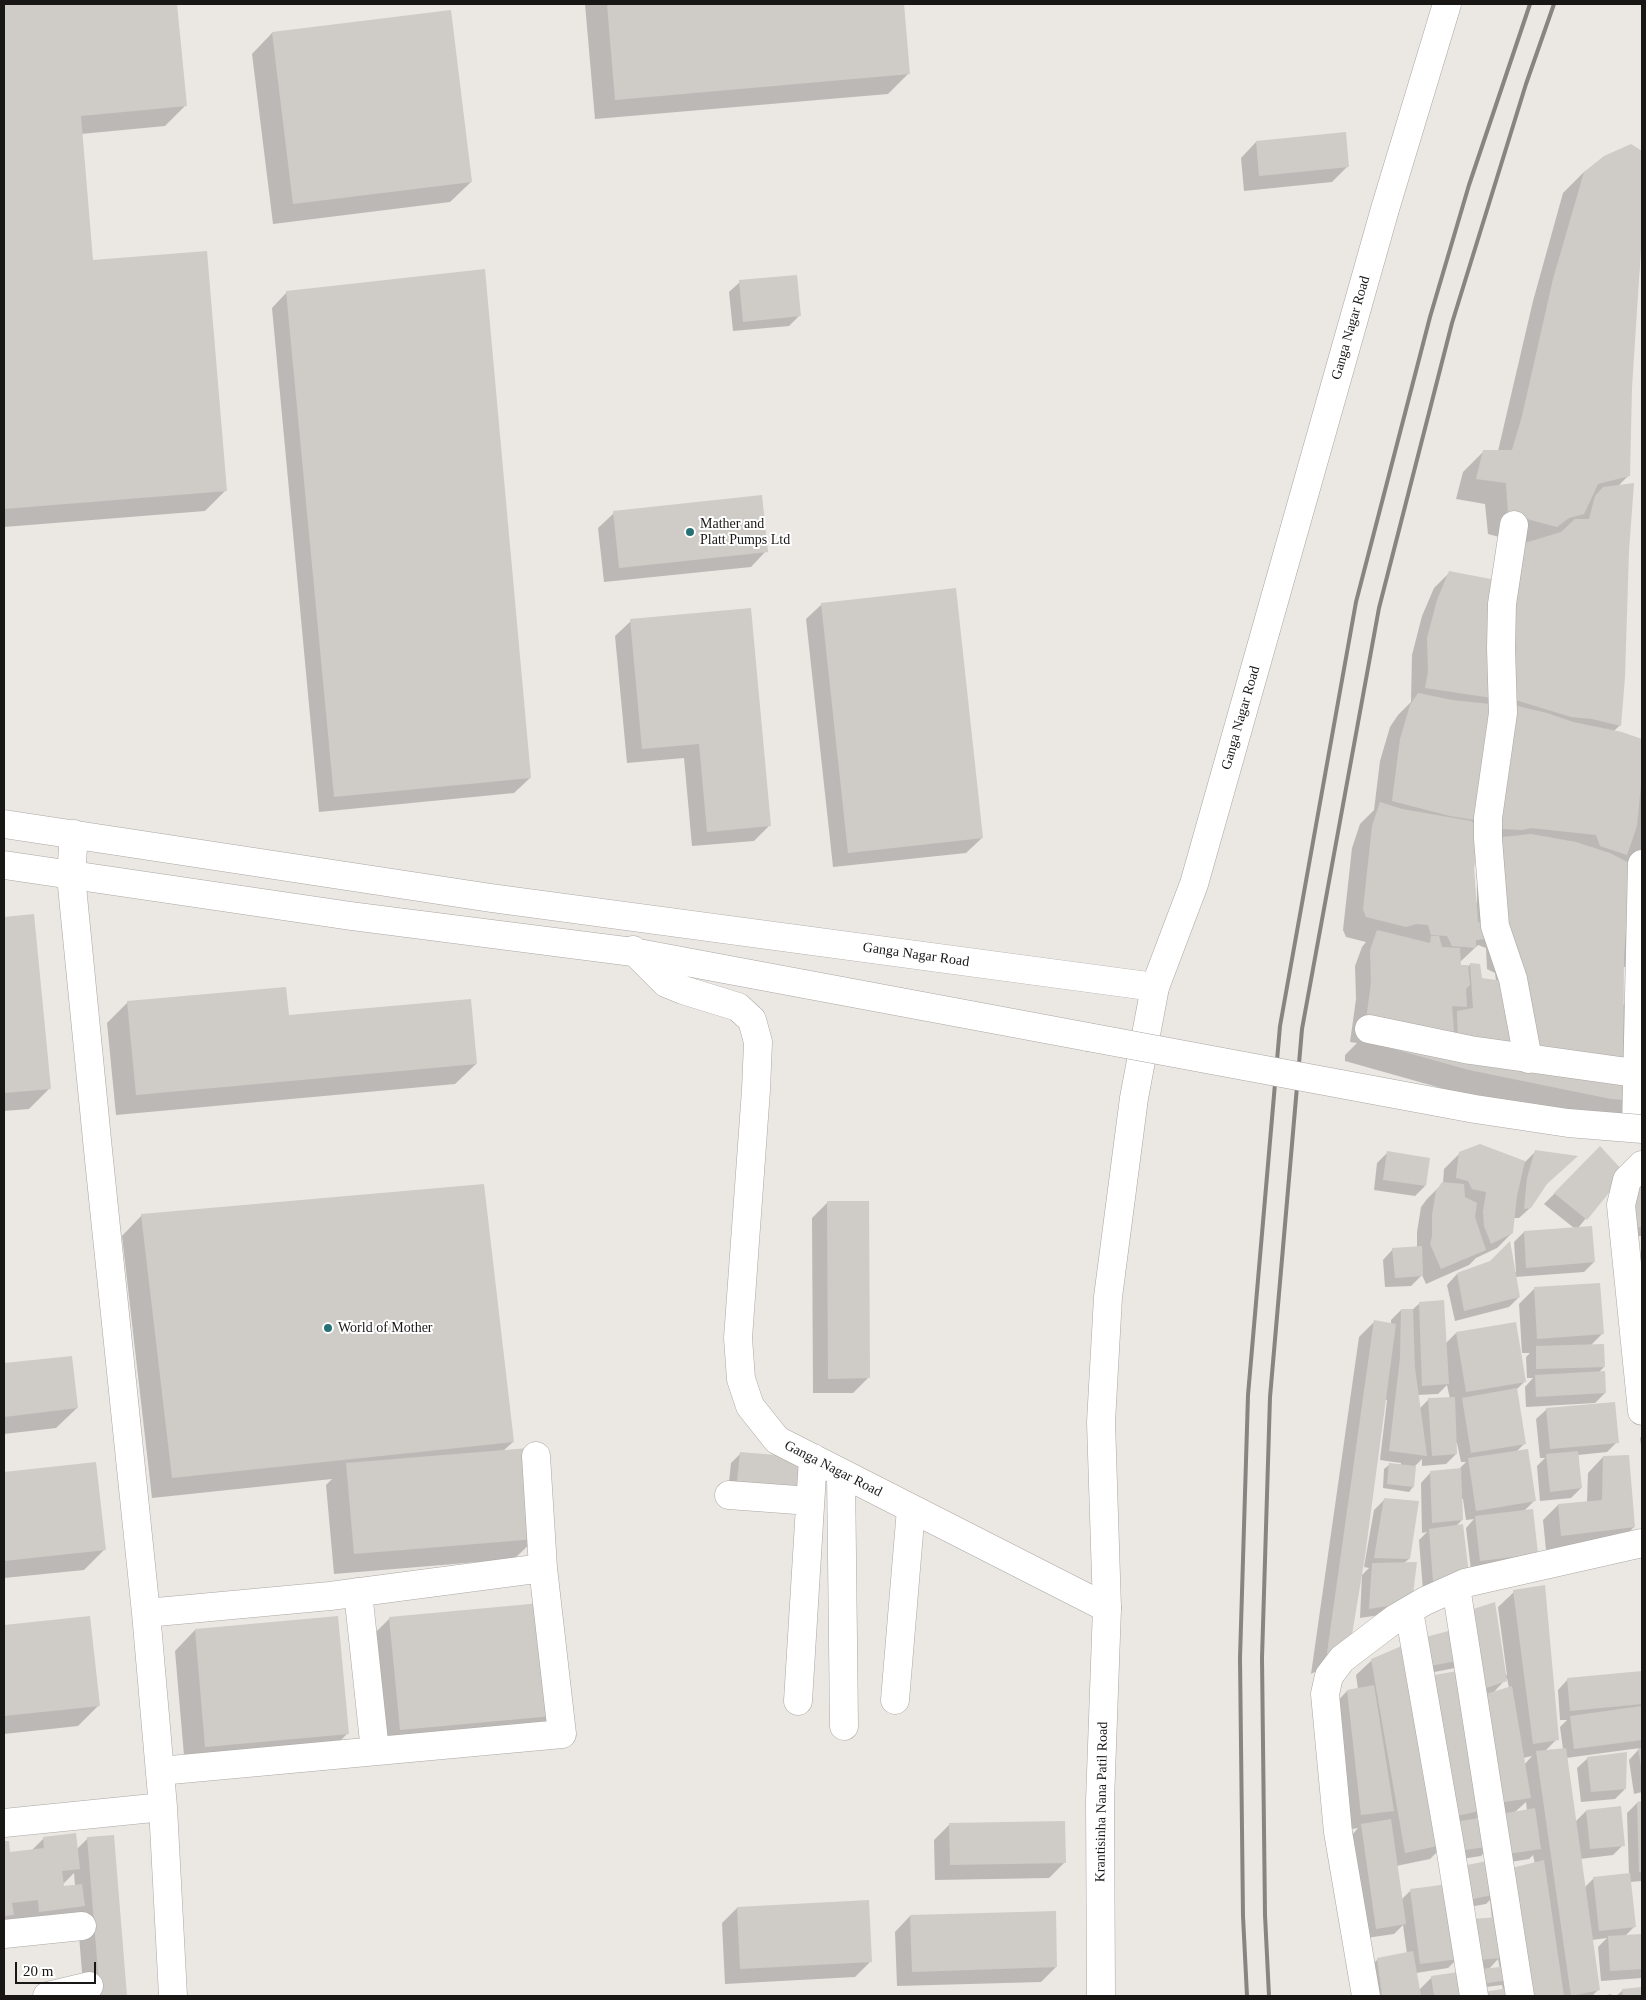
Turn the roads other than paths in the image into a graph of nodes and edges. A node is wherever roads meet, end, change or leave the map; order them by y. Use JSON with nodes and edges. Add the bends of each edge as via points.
{"nodes":[{"id":1,"x":1447,"y":4,"type":"edge"},
{"id":2,"x":1514,"y":525,"type":"dead end"},
{"id":3,"x":4,"y":824,"type":"edge"},
{"id":4,"x":74,"y":834,"type":"junction"},
{"id":5,"x":1642,"y":864,"type":"edge"},
{"id":6,"x":4,"y":865,"type":"edge"},
{"id":7,"x":72,"y":876,"type":"junction"},
{"id":8,"x":629,"y":916,"type":"junction"},
{"id":9,"x":633,"y":952,"type":"junction"},
{"id":10,"x":1156,"y":987,"type":"junction"},
{"id":11,"x":1369,"y":1029,"type":"dead end"},
{"id":12,"x":1528,"y":1059,"type":"junction"},
{"id":13,"x":1639,"y":1074,"type":"edge"},
{"id":14,"x":1639,"y":1128,"type":"edge"},
{"id":15,"x":1642,"y":1165,"type":"edge"},
{"id":16,"x":1642,"y":1411,"type":"edge"},
{"id":17,"x":536,"y":1456,"type":"dead end"},
{"id":18,"x":813,"y":1458,"type":"junction"},
{"id":19,"x":841,"y":1473,"type":"junction"},
{"id":20,"x":729,"y":1495,"type":"dead end"},
{"id":21,"x":810,"y":1501,"type":"junction"},
{"id":22,"x":912,"y":1509,"type":"junction"},
{"id":23,"x":1642,"y":1542,"type":"edge"},
{"id":24,"x":543,"y":1568,"type":"junction"},
{"id":25,"x":1456,"y":1587,"type":"junction"},
{"id":26,"x":358,"y":1592,"type":"junction"},
{"id":27,"x":1107,"y":1608,"type":"junction"},
{"id":28,"x":1409,"y":1611,"type":"junction"},
{"id":29,"x":146,"y":1613,"type":"junction"},
{"id":30,"x":798,"y":1700,"type":"dead end"},
{"id":31,"x":895,"y":1700,"type":"dead end"},
{"id":32,"x":844,"y":1726,"type":"dead end"},
{"id":33,"x":375,"y":1752,"type":"junction"},
{"id":34,"x":160,"y":1771,"type":"junction"},
{"id":35,"x":163,"y":1807,"type":"junction"},
{"id":36,"x":4,"y":1823,"type":"edge"},
{"id":37,"x":82,"y":1926,"type":"dead end"},
{"id":38,"x":4,"y":1934,"type":"edge"},
{"id":39,"x":89,"y":1986,"type":"dead end"},
{"id":40,"x":47,"y":1996,"type":"edge"},
{"id":41,"x":174,"y":1996,"type":"edge"},
{"id":42,"x":1101,"y":1996,"type":"edge"},
{"id":43,"x":1366,"y":1996,"type":"edge"},
{"id":44,"x":1474,"y":1996,"type":"edge"},
{"id":45,"x":1520,"y":1996,"type":"edge"}],
"edges":[{"from":1,"to":10,"type":"street","name":"Ganga Nagar Road","via":[[1385,209],[1194,884]]},
{"from":2,"to":12,"type":"street","via":[[1502,604],[1503,714],[1488,818],[1488,839],[1495,926],[1514,979]]},
{"from":3,"to":4,"type":"street","name":"Ganga Nagar Road"},
{"from":4,"to":7,"type":"street"},
{"from":4,"to":8,"type":"street","name":"Ganga Nagar Road"},
{"from":5,"to":13,"type":"street"},
{"from":6,"to":7,"type":"street"},
{"from":7,"to":9,"type":"street"},
{"from":7,"to":29,"type":"street"},
{"from":8,"to":9,"type":"street"},
{"from":8,"to":10,"type":"street","name":"Ganga Nagar Road"},
{"from":9,"to":14,"type":"street","bridge":true,"via":[[1475,1109],[1568,1123]]},
{"from":9,"to":18,"type":"street","name":"Ganga Nagar Road","via":[[666,983],[738,1007],[752,1020],[758,1042],[738,1338],[741,1379],[750,1406],[777,1440]]},
{"from":10,"to":27,"type":"street","name":"Krantisinha Nana Patil Road","via":[[1134,1098],[1108,1297],[1101,1422]]},
{"from":11,"to":12,"type":"street"},
{"from":12,"to":13,"type":"street"},
{"from":13,"to":14,"type":"street"},
{"from":15,"to":16,"type":"street","via":[[1627,1180],[1621,1205]]},
{"from":17,"to":24,"type":"street"},
{"from":18,"to":19,"type":"street","name":"Ganga Nagar Road"},
{"from":18,"to":21,"type":"street"},
{"from":19,"to":22,"type":"street","name":"Ganga Nagar Road"},
{"from":19,"to":32,"type":"street"},
{"from":20,"to":21,"type":"street"},
{"from":21,"to":30,"type":"street"},
{"from":22,"to":27,"type":"street","name":"Ganga Nagar Road"},
{"from":22,"to":31,"type":"street"},
{"from":23,"to":25,"type":"street"},
{"from":24,"to":26,"type":"street"},
{"from":24,"to":33,"type":"street","via":[[562,1734]]},
{"from":25,"to":28,"type":"street"},
{"from":25,"to":45,"type":"street"},
{"from":26,"to":29,"type":"street"},
{"from":26,"to":33,"type":"street"},
{"from":27,"to":42,"type":"street","name":"Krantisinha Nana Patil Road","via":[[1100,1801]]},
{"from":28,"to":43,"type":"street","via":[[1342,1659],[1329,1676],[1325,1694],[1338,1832]]},
{"from":28,"to":44,"type":"street"},
{"from":29,"to":34,"type":"street"},
{"from":33,"to":34,"type":"street"},
{"from":34,"to":35,"type":"street"},
{"from":35,"to":36,"type":"street"},
{"from":35,"to":41,"type":"street"},
{"from":37,"to":38,"type":"street"},
{"from":39,"to":40,"type":"street"}]}
